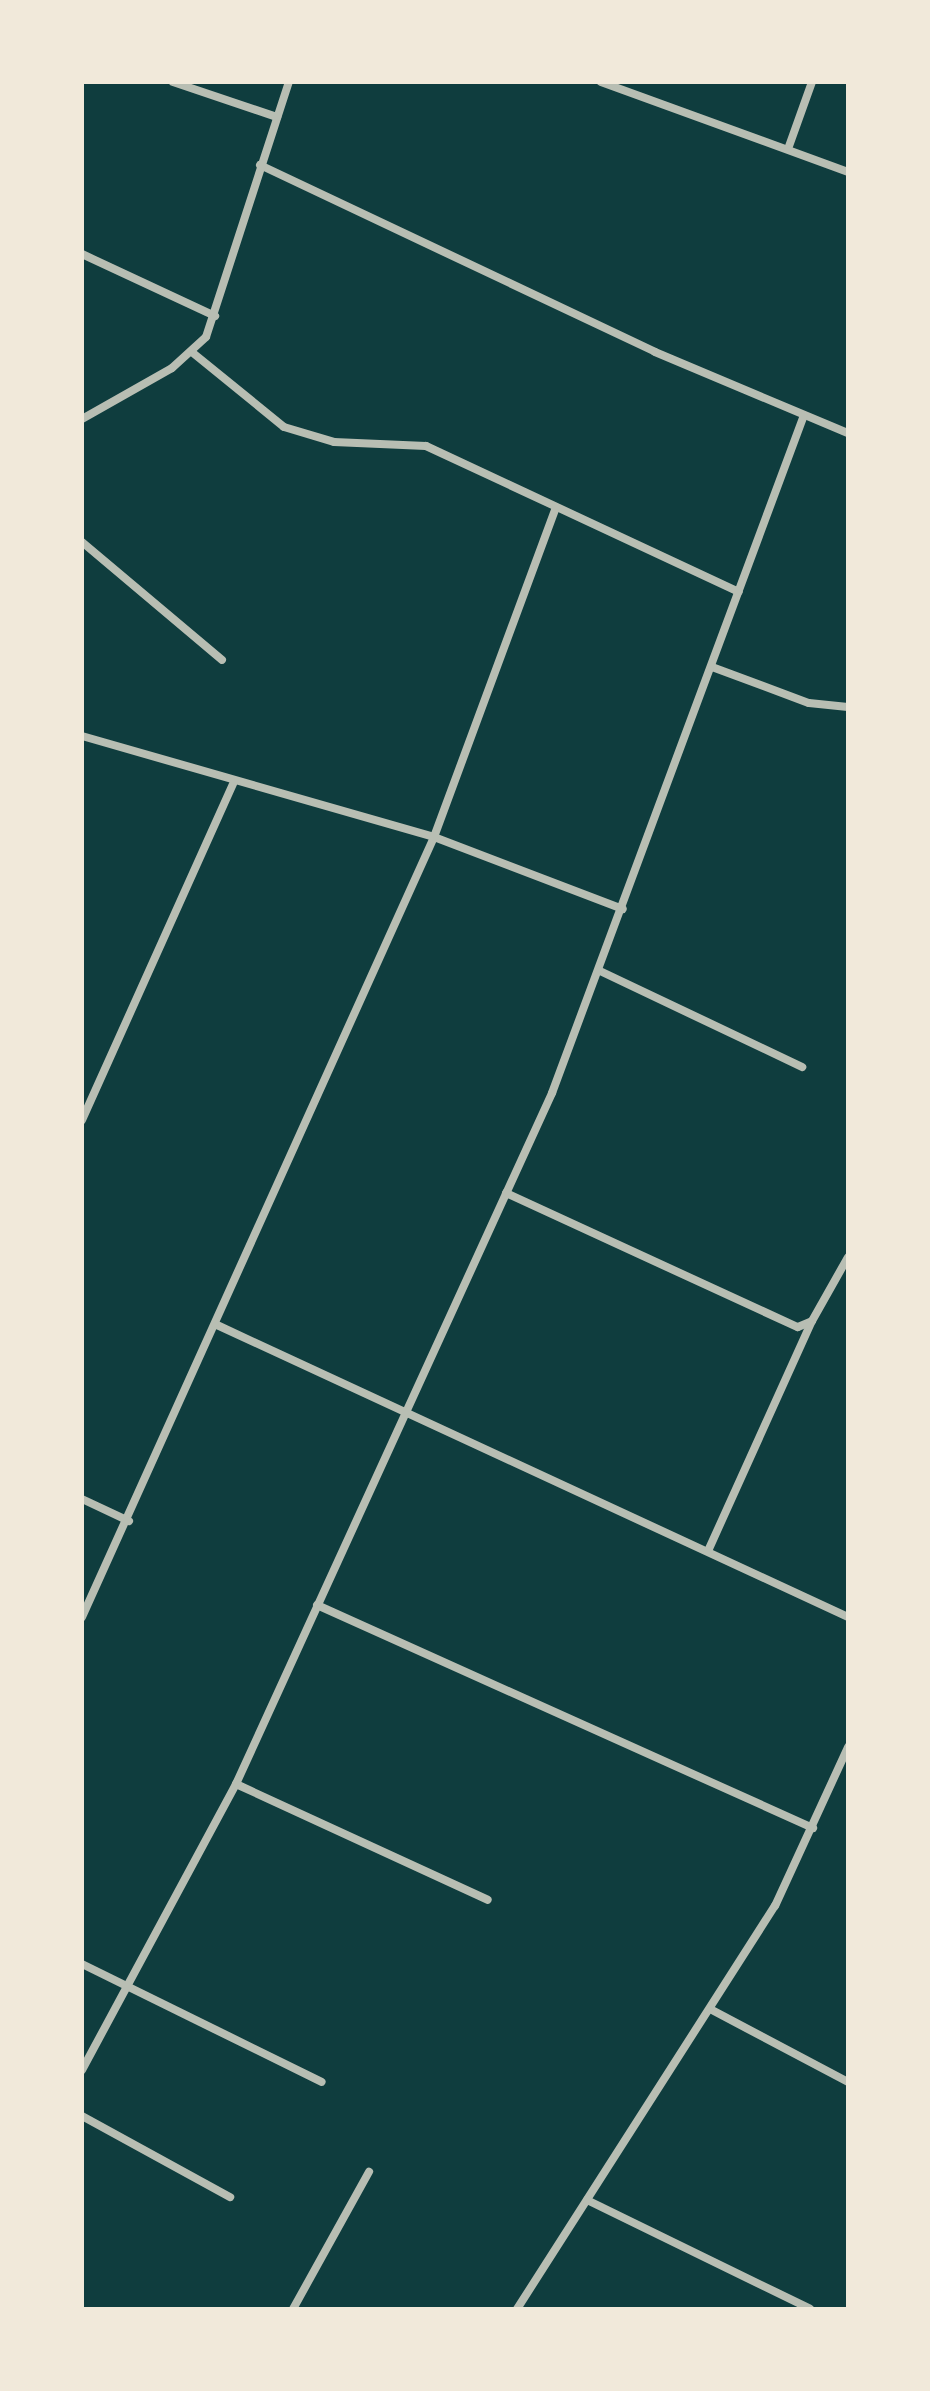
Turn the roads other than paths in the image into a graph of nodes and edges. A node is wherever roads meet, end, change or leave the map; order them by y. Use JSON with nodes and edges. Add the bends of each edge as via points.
{"nodes":[{"id":1,"x":173,"y":82,"type":"edge"},
{"id":2,"x":289,"y":82,"type":"edge"},
{"id":3,"x":601,"y":82,"type":"edge"},
{"id":4,"x":812,"y":82,"type":"edge"},
{"id":5,"x":277,"y":117,"type":"junction"},
{"id":6,"x":788,"y":149,"type":"junction"},
{"id":7,"x":260,"y":165,"type":"junction"},
{"id":8,"x":848,"y":172,"type":"edge"},
{"id":9,"x":82,"y":254,"type":"edge"},
{"id":10,"x":215,"y":316,"type":"junction"},
{"id":11,"x":193,"y":353,"type":"junction"},
{"id":12,"x":804,"y":415,"type":"junction"},
{"id":13,"x":82,"y":419,"type":"edge"},
{"id":14,"x":848,"y":433,"type":"edge"},
{"id":15,"x":556,"y":508,"type":"junction"},
{"id":16,"x":82,"y":542,"type":"edge"},
{"id":17,"x":739,"y":592,"type":"junction"},
{"id":18,"x":222,"y":660,"type":"dead end"},
{"id":19,"x":712,"y":667,"type":"junction"},
{"id":20,"x":848,"y":707,"type":"edge"},
{"id":21,"x":82,"y":736,"type":"edge"},
{"id":22,"x":234,"y":781,"type":"junction"},
{"id":23,"x":434,"y":837,"type":"junction"},
{"id":24,"x":623,"y":909,"type":"junction"},
{"id":25,"x":600,"y":971,"type":"junction"},
{"id":26,"x":802,"y":1067,"type":"dead end"},
{"id":27,"x":86,"y":1099,"type":"edge"},
{"id":28,"x":82,"y":1120,"type":"edge"},
{"id":29,"x":506,"y":1193,"type":"junction"},
{"id":30,"x":848,"y":1257,"type":"edge"},
{"id":31,"x":812,"y":1321,"type":"junction"},
{"id":32,"x":217,"y":1325,"type":"junction"},
{"id":33,"x":407,"y":1410,"type":"junction"},
{"id":34,"x":82,"y":1499,"type":"edge"},
{"id":35,"x":129,"y":1521,"type":"junction"},
{"id":36,"x":708,"y":1551,"type":"junction"},
{"id":37,"x":317,"y":1605,"type":"junction"},
{"id":38,"x":82,"y":1617,"type":"edge"},
{"id":39,"x":848,"y":1617,"type":"edge"},
{"id":40,"x":848,"y":1747,"type":"edge"},
{"id":41,"x":236,"y":1784,"type":"junction"},
{"id":42,"x":813,"y":1828,"type":"junction"},
{"id":43,"x":488,"y":1900,"type":"dead end"},
{"id":44,"x":82,"y":1964,"type":"edge"},
{"id":45,"x":127,"y":1987,"type":"junction"},
{"id":46,"x":712,"y":2010,"type":"junction"},
{"id":47,"x":82,"y":2070,"type":"edge"},
{"id":48,"x":322,"y":2082,"type":"dead end"},
{"id":49,"x":848,"y":2082,"type":"edge"},
{"id":50,"x":82,"y":2116,"type":"edge"},
{"id":51,"x":369,"y":2172,"type":"dead end"},
{"id":52,"x":230,"y":2197,"type":"dead end"},
{"id":53,"x":587,"y":2200,"type":"junction"},
{"id":54,"x":293,"y":2309,"type":"edge"},
{"id":55,"x":517,"y":2309,"type":"edge"},
{"id":56,"x":810,"y":2309,"type":"edge"}],
"edges":[{"from":1,"to":5,"type":"street"},
{"from":2,"to":5,"type":"street"},
{"from":3,"to":6,"type":"street"},
{"from":4,"to":6,"type":"street"},
{"from":5,"to":7,"type":"street"},
{"from":6,"to":8,"type":"street"},
{"from":7,"to":10,"type":"street"},
{"from":7,"to":12,"type":"street","via":[[655,352]]},
{"from":9,"to":10,"type":"street"},
{"from":10,"to":11,"type":"street"},
{"from":11,"to":13,"type":"street"},
{"from":11,"to":15,"type":"street","via":[[284,427],[334,442],[426,446]]},
{"from":12,"to":14,"type":"street"},
{"from":12,"to":17,"type":"street"},
{"from":15,"to":17,"type":"street"},
{"from":15,"to":23,"type":"street"},
{"from":16,"to":18,"type":"street"},
{"from":17,"to":19,"type":"street"},
{"from":19,"to":20,"type":"street","via":[[809,703]]},
{"from":19,"to":24,"type":"street"},
{"from":21,"to":22,"type":"street"},
{"from":22,"to":23,"type":"street"},
{"from":22,"to":27,"type":"street"},
{"from":23,"to":24,"type":"street"},
{"from":23,"to":32,"type":"street"},
{"from":24,"to":25,"type":"street"},
{"from":25,"to":26,"type":"street"},
{"from":25,"to":29,"type":"street"},
{"from":27,"to":28,"type":"street"},
{"from":29,"to":31,"type":"street","via":[[782,1323],[798,1327]]},
{"from":29,"to":33,"type":"street"},
{"from":30,"to":31,"type":"street"},
{"from":31,"to":36,"type":"street"},
{"from":32,"to":33,"type":"street"},
{"from":32,"to":35,"type":"street"},
{"from":33,"to":36,"type":"street"},
{"from":33,"to":37,"type":"street"},
{"from":34,"to":35,"type":"street"},
{"from":35,"to":38,"type":"street"},
{"from":36,"to":39,"type":"street"},
{"from":37,"to":41,"type":"street"},
{"from":37,"to":42,"type":"street"},
{"from":40,"to":42,"type":"street"},
{"from":41,"to":43,"type":"street"},
{"from":41,"to":45,"type":"street"},
{"from":42,"to":46,"type":"street","via":[[775,1906]]},
{"from":44,"to":45,"type":"street"},
{"from":45,"to":47,"type":"street"},
{"from":45,"to":48,"type":"street"},
{"from":46,"to":49,"type":"street"},
{"from":46,"to":53,"type":"street"},
{"from":50,"to":52,"type":"street"},
{"from":51,"to":54,"type":"street"},
{"from":53,"to":55,"type":"street"},
{"from":53,"to":56,"type":"street"}]}
